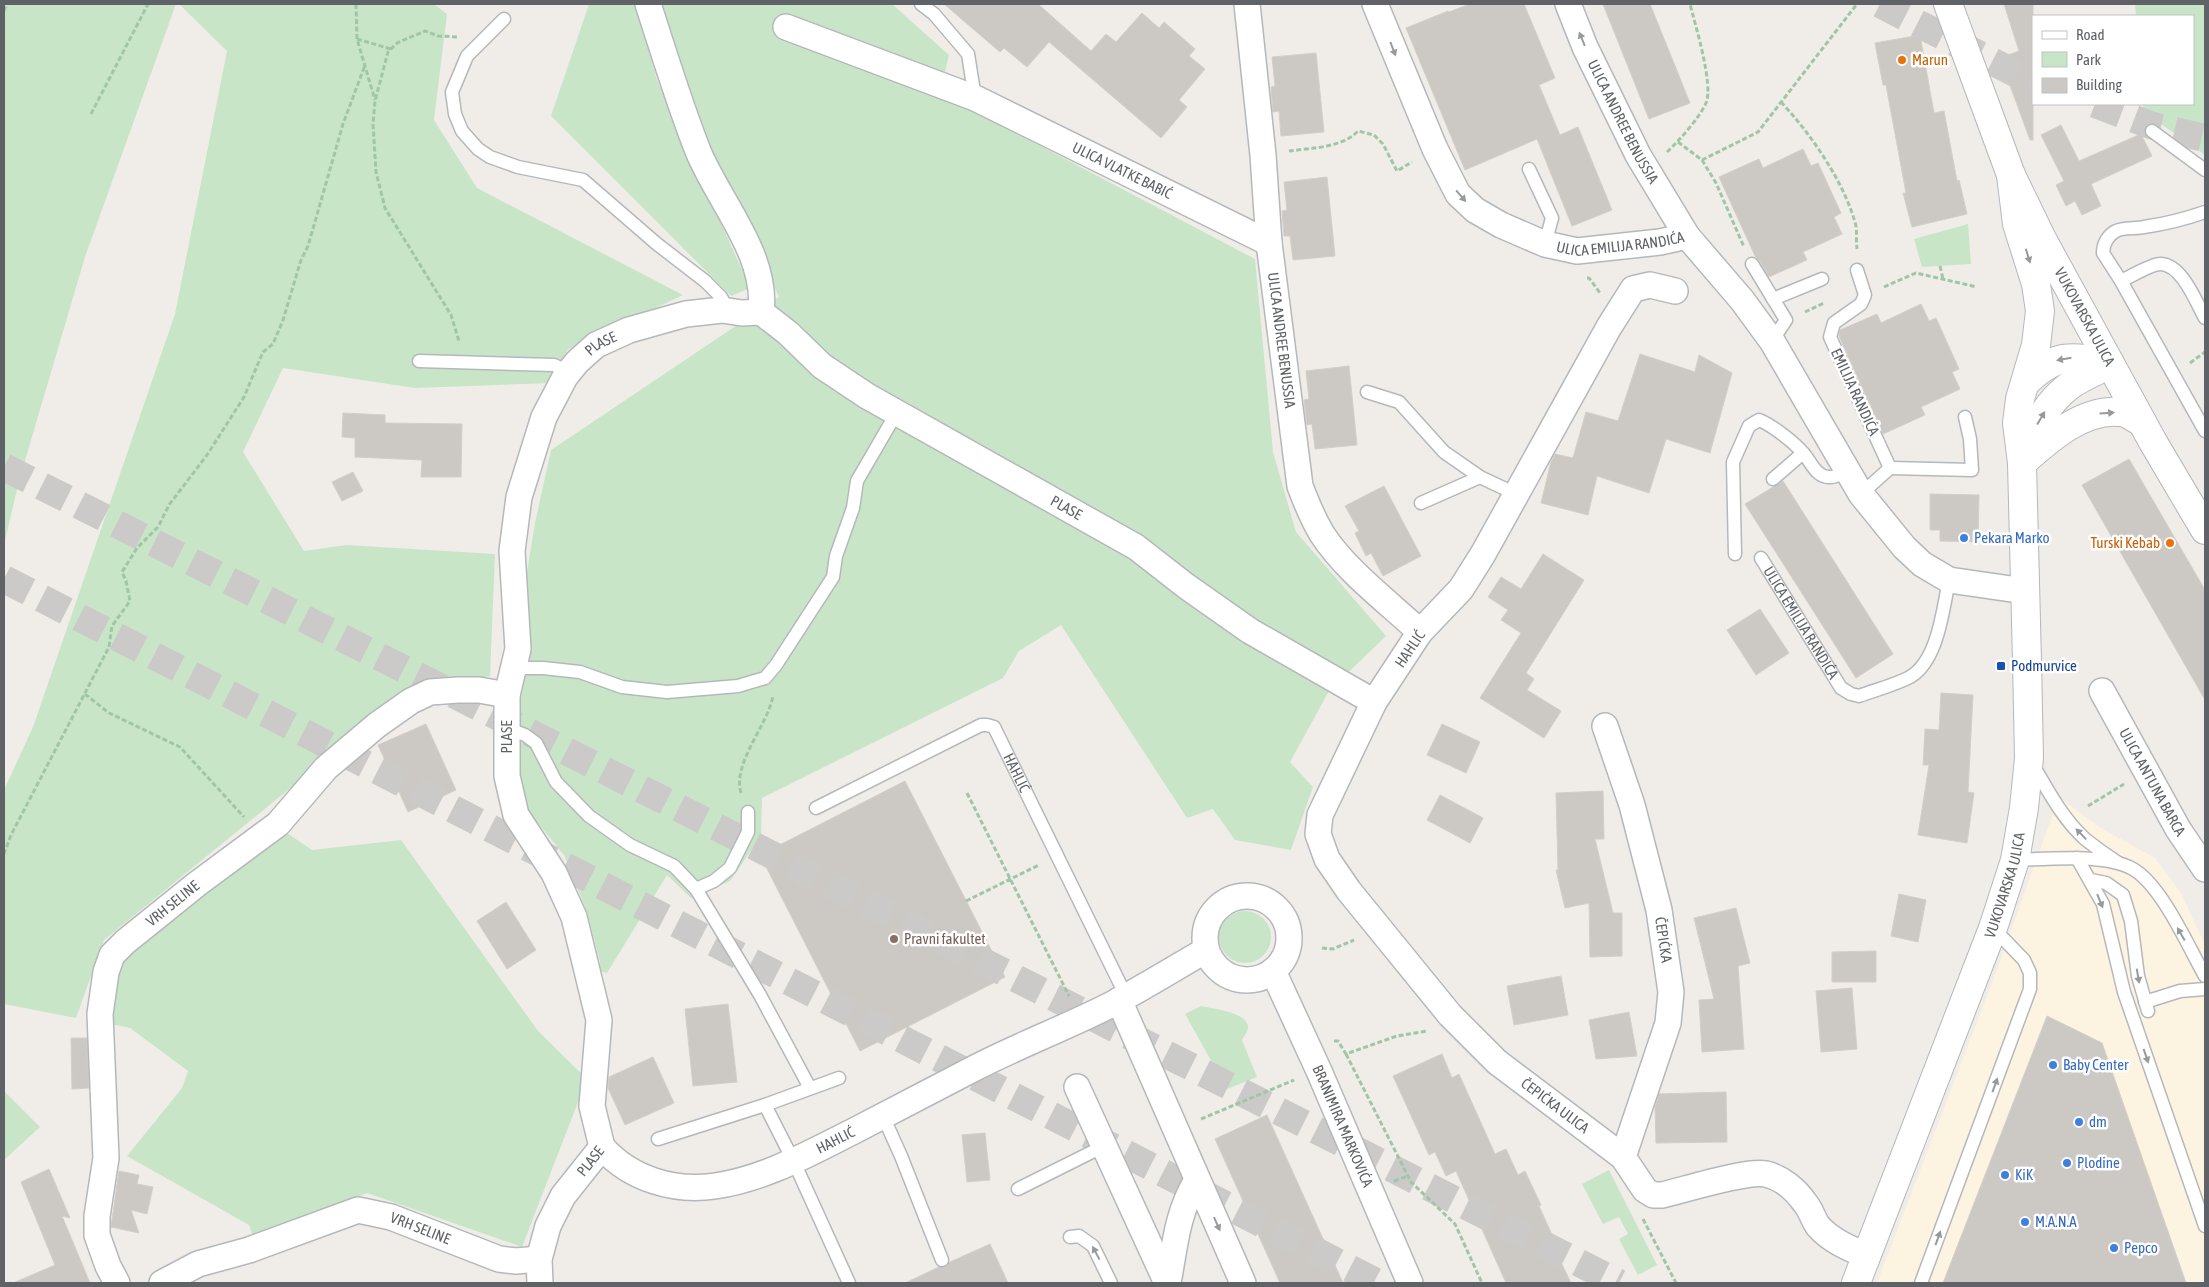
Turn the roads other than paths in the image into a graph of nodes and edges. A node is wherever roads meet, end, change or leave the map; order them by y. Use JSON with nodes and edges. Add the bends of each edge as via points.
{"nodes":[{"id":1,"x":648,"y":4,"type":"edge"},
{"id":2,"x":921,"y":4,"type":"edge"},
{"id":3,"x":1247,"y":4,"type":"edge"},
{"id":4,"x":1375,"y":4,"type":"edge"},
{"id":5,"x":1568,"y":4,"type":"edge"},
{"id":6,"x":1948,"y":4,"type":"edge"},
{"id":7,"x":504,"y":20,"type":"dead end"},
{"id":8,"x":786,"y":27,"type":"dead end"},
{"id":9,"x":975,"y":98,"type":"junction"},
{"id":10,"x":2152,"y":131,"type":"dead end"},
{"id":11,"x":1530,"y":169,"type":"dead end"},
{"id":12,"x":2205,"y":170,"type":"edge"},
{"id":13,"x":2011,"y":175,"type":"junction"},
{"id":14,"x":2205,"y":212,"type":"edge"},
{"id":15,"x":1687,"y":236,"type":"junction"},
{"id":16,"x":1269,"y":243,"type":"junction"},
{"id":17,"x":1545,"y":244,"type":"junction"},
{"id":18,"x":1752,"y":264,"type":"road end"},
{"id":19,"x":1857,"y":270,"type":"road end"},
{"id":20,"x":1822,"y":279,"type":"dead end"},
{"id":21,"x":2121,"y":281,"type":"junction"},
{"id":22,"x":1675,"y":291,"type":"dead end"},
{"id":23,"x":1773,"y":300,"type":"junction"},
{"id":24,"x":729,"y":312,"type":"junction"},
{"id":25,"x":761,"y":312,"type":"junction"},
{"id":26,"x":2205,"y":318,"type":"edge"},
{"id":27,"x":1772,"y":341,"type":"junction"},
{"id":28,"x":418,"y":360,"type":"dead end"},
{"id":29,"x":2110,"y":364,"type":"junction"},
{"id":30,"x":569,"y":372,"type":"junction"},
{"id":31,"x":2025,"y":383,"type":"junction"},
{"id":32,"x":1367,"y":392,"type":"dead end"},
{"id":33,"x":898,"y":412,"type":"junction"},
{"id":34,"x":1965,"y":417,"type":"dead end"},
{"id":35,"x":2142,"y":422,"type":"junction"},
{"id":36,"x":2205,"y":431,"type":"edge"},
{"id":37,"x":1803,"y":453,"type":"junction"},
{"id":38,"x":2022,"y":463,"type":"junction"},
{"id":39,"x":1890,"y":468,"type":"junction"},
{"id":40,"x":1847,"y":470,"type":"junction"},
{"id":41,"x":1480,"y":477,"type":"junction"},
{"id":42,"x":1773,"y":479,"type":"dead end"},
{"id":43,"x":1516,"y":494,"type":"junction"},
{"id":44,"x":1861,"y":494,"type":"junction"},
{"id":45,"x":1421,"y":503,"type":"dead end"},
{"id":46,"x":2205,"y":530,"type":"edge"},
{"id":47,"x":1735,"y":554,"type":"dead end"},
{"id":48,"x":1760,"y":558,"type":"dead end"},
{"id":49,"x":1950,"y":580,"type":"junction"},
{"id":50,"x":2025,"y":591,"type":"junction"},
{"id":51,"x":1420,"y":632,"type":"junction"},
{"id":52,"x":514,"y":668,"type":"junction"},
{"id":53,"x":2102,"y":691,"type":"dead end"},
{"id":54,"x":508,"y":695,"type":"junction"},
{"id":55,"x":1374,"y":702,"type":"junction"},
{"id":56,"x":1605,"y":726,"type":"dead end"},
{"id":57,"x":507,"y":728,"type":"junction"},
{"id":58,"x":2029,"y":758,"type":"junction"},
{"id":59,"x":816,"y":808,"type":"dead end"},
{"id":60,"x":748,"y":812,"type":"road end"},
{"id":61,"x":1320,"y":815,"type":"joint"},
{"id":62,"x":2077,"y":858,"type":"junction"},
{"id":63,"x":2015,"y":860,"type":"junction"},
{"id":64,"x":2119,"y":864,"type":"junction"},
{"id":65,"x":2204,"y":865,"type":"edge"},
{"id":66,"x":2091,"y":880,"type":"junction"},
{"id":67,"x":696,"y":889,"type":"junction"},
{"id":68,"x":1994,"y":928,"type":"junction"},
{"id":69,"x":1206,"y":950,"type":"junction"},
{"id":70,"x":1273,"y":971,"type":"junction"},
{"id":71,"x":2205,"y":976,"type":"edge"},
{"id":72,"x":2205,"y":990,"type":"edge"},
{"id":73,"x":1123,"y":998,"type":"junction"},
{"id":74,"x":839,"y":1078,"type":"dead end"},
{"id":75,"x":1077,"y":1087,"type":"dead end"},
{"id":76,"x":810,"y":1088,"type":"junction"},
{"id":77,"x":765,"y":1105,"type":"junction"},
{"id":78,"x":883,"y":1116,"type":"junction"},
{"id":79,"x":658,"y":1139,"type":"dead end"},
{"id":80,"x":1104,"y":1146,"type":"junction"},
{"id":81,"x":602,"y":1147,"type":"junction"},
{"id":82,"x":1623,"y":1156,"type":"junction"},
{"id":83,"x":794,"y":1162,"type":"junction"},
{"id":84,"x":1197,"y":1180,"type":"junction"},
{"id":85,"x":1018,"y":1189,"type":"dead end"},
{"id":86,"x":2205,"y":1226,"type":"edge"},
{"id":87,"x":1070,"y":1237,"type":"dead end"},
{"id":88,"x":1867,"y":1256,"type":"junction"},
{"id":89,"x":942,"y":1260,"type":"dead end"},
{"id":90,"x":539,"y":1271,"type":"edge"},
{"id":91,"x":117,"y":1283,"type":"edge"},
{"id":92,"x":162,"y":1283,"type":"edge"},
{"id":93,"x":849,"y":1283,"type":"edge"},
{"id":94,"x":1111,"y":1283,"type":"edge"},
{"id":95,"x":1167,"y":1283,"type":"edge"},
{"id":96,"x":1242,"y":1283,"type":"edge"},
{"id":97,"x":1410,"y":1283,"type":"edge"},
{"id":98,"x":1856,"y":1283,"type":"edge"},
{"id":99,"x":1921,"y":1283,"type":"edge"}],
"edges":[{"from":1,"to":25,"type":"street","via":[[699,154],[756,264],[763,294]]},
{"from":2,"to":9,"type":"lane","via":[[934,14],[968,54]]},
{"from":3,"to":16,"type":"street","name":"ULICA ANDREE BENUSSIA"},
{"from":4,"to":17,"type":"street","name":"ULICA EMILIJA RANDIĆA","one_way":true,"via":[[1434,149],[1458,194],[1474,210],[1500,225]]},
{"from":15,"to":5,"type":"street","name":"ULICA ANDREE BENUSSIA","one_way":true,"via":[[1638,155],[1585,47]]},
{"from":6,"to":13,"type":"main road","name":"VUKOVARSKA ULICA"},
{"from":7,"to":24,"type":"lane","via":[[467,56],[452,92],[462,132],[490,157],[518,167],[583,180],[705,281],[721,297]]},
{"from":8,"to":9,"type":"street","name":"ULICA VLATKE BABIĆ"},
{"from":9,"to":16,"type":"street","name":"ULICA VLATKE BABIĆ"},
{"from":10,"to":12,"type":"lane"},
{"from":11,"to":17,"type":"lane","via":[[1552,218]]},
{"from":13,"to":29,"type":"main road","name":"VUKOVARSKA ULICA"},
{"from":13,"to":31,"type":"main road","name":"VUKOVARSKA ULICA","one_way":true,"via":[[2017,224],[2036,284],[2040,311],[2036,345]]},
{"from":14,"to":21,"type":"lane","via":[[2168,223],[2119,229],[2111,234],[2103,253]]},
{"from":15,"to":17,"type":"street","name":"ULICA EMILIJA RANDIĆA","via":[[1577,251]]},
{"from":15,"to":27,"type":"street","name":"ULICA EMILIJA RANDIĆA"},
{"from":16,"to":51,"type":"street","name":"ULICA ANDREE BENUSSIA","via":[[1300,486],[1323,535],[1347,564]]},
{"from":18,"to":23,"type":"lane"},
{"from":19,"to":39,"type":"lane","name":"EMILIJA RANDIĆA","via":[[1865,295],[1861,304],[1834,323],[1830,337]]},
{"from":20,"to":23,"type":"lane"},
{"from":21,"to":26,"type":"lane","via":[[2159,264],[2175,268]]},
{"from":21,"to":36,"type":"lane"},
{"from":22,"to":43,"type":"street","name":"HAHLIĆ","via":[[1650,285],[1633,289]]},
{"from":23,"to":27,"type":"lane","via":[[1786,320]]},
{"from":24,"to":25,"type":"street","name":"PLASE"},
{"from":24,"to":30,"type":"street","name":"PLASE","via":[[686,314],[629,330],[596,345]]},
{"from":25,"to":33,"type":"street","name":"PLASE","via":[[822,366]]},
{"from":27,"to":40,"type":"street","name":"ULICA EMILIJA RANDIĆA"},
{"from":28,"to":30,"type":"lane","via":[[554,366]]},
{"from":29,"to":31,"type":"main road","one_way":true,"via":[[2079,357],[2058,359],[2039,369]]},
{"from":29,"to":35,"type":"main road"},
{"from":38,"to":29,"type":"main road","name":"VUKOVARSKA ULICA","one_way":true,"via":[[2048,406],[2069,386]]},
{"from":30,"to":52,"type":"street","name":"PLASE","via":[[544,417],[519,497],[512,551],[518,649]]},
{"from":31,"to":38,"type":"main road","name":"VUKOVARSKA ULICA","via":[[2017,424]]},
{"from":32,"to":41,"type":"lane","via":[[1399,402],[1444,452]]},
{"from":33,"to":52,"type":"lane","via":[[857,481],[853,508],[836,556],[833,577],[766,678],[738,686],[667,692],[622,687],[580,672]]},
{"from":33,"to":55,"type":"street","name":"PLASE","via":[[1136,547],[1250,631]]},
{"from":34,"to":39,"type":"lane","via":[[1972,470]]},
{"from":38,"to":35,"type":"main road","one_way":true,"via":[[2059,433],[2094,415],[2123,412]]},
{"from":35,"to":46,"type":"main road"},
{"from":37,"to":40,"type":"lane","via":[[1816,471],[1825,476],[1831,478]]},
{"from":37,"to":42,"type":"lane"},
{"from":37,"to":47,"type":"lane","via":[[1767,423],[1760,420],[1749,426],[1734,462]]},
{"from":38,"to":50,"type":"main road","name":"VUKOVARSKA ULICA"},
{"from":39,"to":44,"type":"lane"},
{"from":40,"to":44,"type":"street","name":"ULICA EMILIJA RANDIĆA"},
{"from":41,"to":43,"type":"lane"},
{"from":41,"to":45,"type":"lane"},
{"from":43,"to":51,"type":"street","name":"HAHLIĆ","via":[[1461,589]]},
{"from":44,"to":49,"type":"street","name":"ULICA EMILIJA RANDIĆA","via":[[1910,553]]},
{"from":48,"to":49,"type":"lane","name":"ULICA EMILIJA RANDIĆA","via":[[1841,688],[1860,696],[1910,677],[1925,662],[1940,624]]},
{"from":49,"to":50,"type":"street","name":"ULICA EMILIJA RANDIĆA"},
{"from":50,"to":58,"type":"main road","name":"VUKOVARSKA ULICA"},
{"from":51,"to":55,"type":"street","name":"HAHLIĆ"},
{"from":52,"to":54,"type":"street","name":"PLASE"},
{"from":53,"to":65,"type":"street","name":"ULICA ANTUNA BARCA","via":[[2178,829]]},
{"from":54,"to":57,"type":"street","name":"PLASE"},
{"from":54,"to":91,"type":"street","name":"VRH SELINE","via":[[458,690],[430,692],[411,701],[326,768],[278,824],[124,942],[112,955],[100,1014],[106,1158],[97,1235]]},
{"from":55,"to":61,"type":"street","name":"HAHLIĆ"},
{"from":56,"to":82,"type":"street","name":"ČEPIĆKA","via":[[1632,805],[1659,910],[1671,992],[1668,1024]]},
{"from":57,"to":67,"type":"lane","via":[[536,743],[556,782],[589,816],[630,845],[674,866]]},
{"from":57,"to":81,"type":"street","name":"PLASE","via":[[507,776],[516,816],[554,873],[574,917],[600,1020],[592,1106]]},
{"from":58,"to":63,"type":"main road","name":"VUKOVARSKA ULICA"},
{"from":64,"to":58,"type":"lane","one_way":true,"via":[[2084,838],[2060,810]]},
{"from":59,"to":73,"type":"lane","name":"HAHLIĆ","via":[[981,725],[994,727]]},
{"from":60,"to":67,"type":"lane","via":[[748,832],[730,868],[714,881]]},
{"from":61,"to":82,"type":"street","name":"ČEPIĆKA ULICA","via":[[1318,834],[1327,859],[1349,892],[1450,1015],[1497,1062]]},
{"from":62,"to":63,"type":"lane"},
{"from":62,"to":64,"type":"lane"},
{"from":62,"to":66,"type":"lane"},
{"from":63,"to":68,"type":"main road","name":"VUKOVARSKA ULICA"},
{"from":71,"to":64,"type":"lane","one_way":true,"via":[[2156,890],[2141,875]]},
{"from":66,"to":72,"type":"lane","one_way":true,"via":[[2106,883],[2123,895],[2147,1006],[2180,991]]},
{"from":66,"to":86,"type":"lane","one_way":true,"via":[[2103,904],[2124,992]]},
{"from":67,"to":76,"type":"lane","via":[[760,995]]},
{"from":68,"to":88,"type":"main road","name":"VUKOVARSKA ULICA"},
{"from":99,"to":68,"type":"lane","one_way":true,"via":[[2030,989],[2030,973],[2024,960]]},
{"from":69,"to":70,"type":"street","via":[[1221,972],[1233,978],[1259,979]]},
{"from":69,"to":70,"type":"street","via":[[1207,923],[1224,902],[1251,896],[1264,900],[1276,907],[1289,931],[1284,958]]},
{"from":69,"to":73,"type":"street","name":"HAHLIĆ"},
{"from":70,"to":97,"type":"street","name":"BRANIMIRA MARKOVIĆA"},
{"from":73,"to":78,"type":"street","name":"HAHLIĆ","via":[[1017,1046]]},
{"from":73,"to":84,"type":"street","name":"HAHLIĆ"},
{"from":74,"to":76,"type":"lane"},
{"from":75,"to":80,"type":"street"},
{"from":76,"to":77,"type":"lane"},
{"from":77,"to":79,"type":"lane"},
{"from":77,"to":83,"type":"lane"},
{"from":78,"to":83,"type":"street","name":"HAHLIĆ"},
{"from":78,"to":89,"type":"lane"},
{"from":80,"to":85,"type":"lane"},
{"from":80,"to":95,"type":"street"},
{"from":81,"to":83,"type":"street","name":"HAHLIĆ","via":[[627,1170],[679,1187],[741,1182]]},
{"from":81,"to":90,"type":"street","name":"PLASE","via":[[563,1196],[548,1226]]},
{"from":82,"to":88,"type":"street","name":"ČEPIĆKA ULICA","via":[[1653,1195],[1748,1174],[1765,1174],[1779,1179],[1806,1204],[1818,1226],[1838,1243]]},
{"from":83,"to":93,"type":"lane"},
{"from":84,"to":95,"type":"street","via":[[1180,1214]]},
{"from":84,"to":96,"type":"street","name":"HAHLIĆ","one_way":true},
{"from":94,"to":87,"type":"lane","one_way":true,"via":[[1093,1246],[1079,1236]]},
{"from":88,"to":98,"type":"main road","name":"VUKOVARSKA ULICA"},
{"from":90,"to":92,"type":"street","name":"VRH SELINE","via":[[391,1217],[358,1210],[198,1264]]}]}
